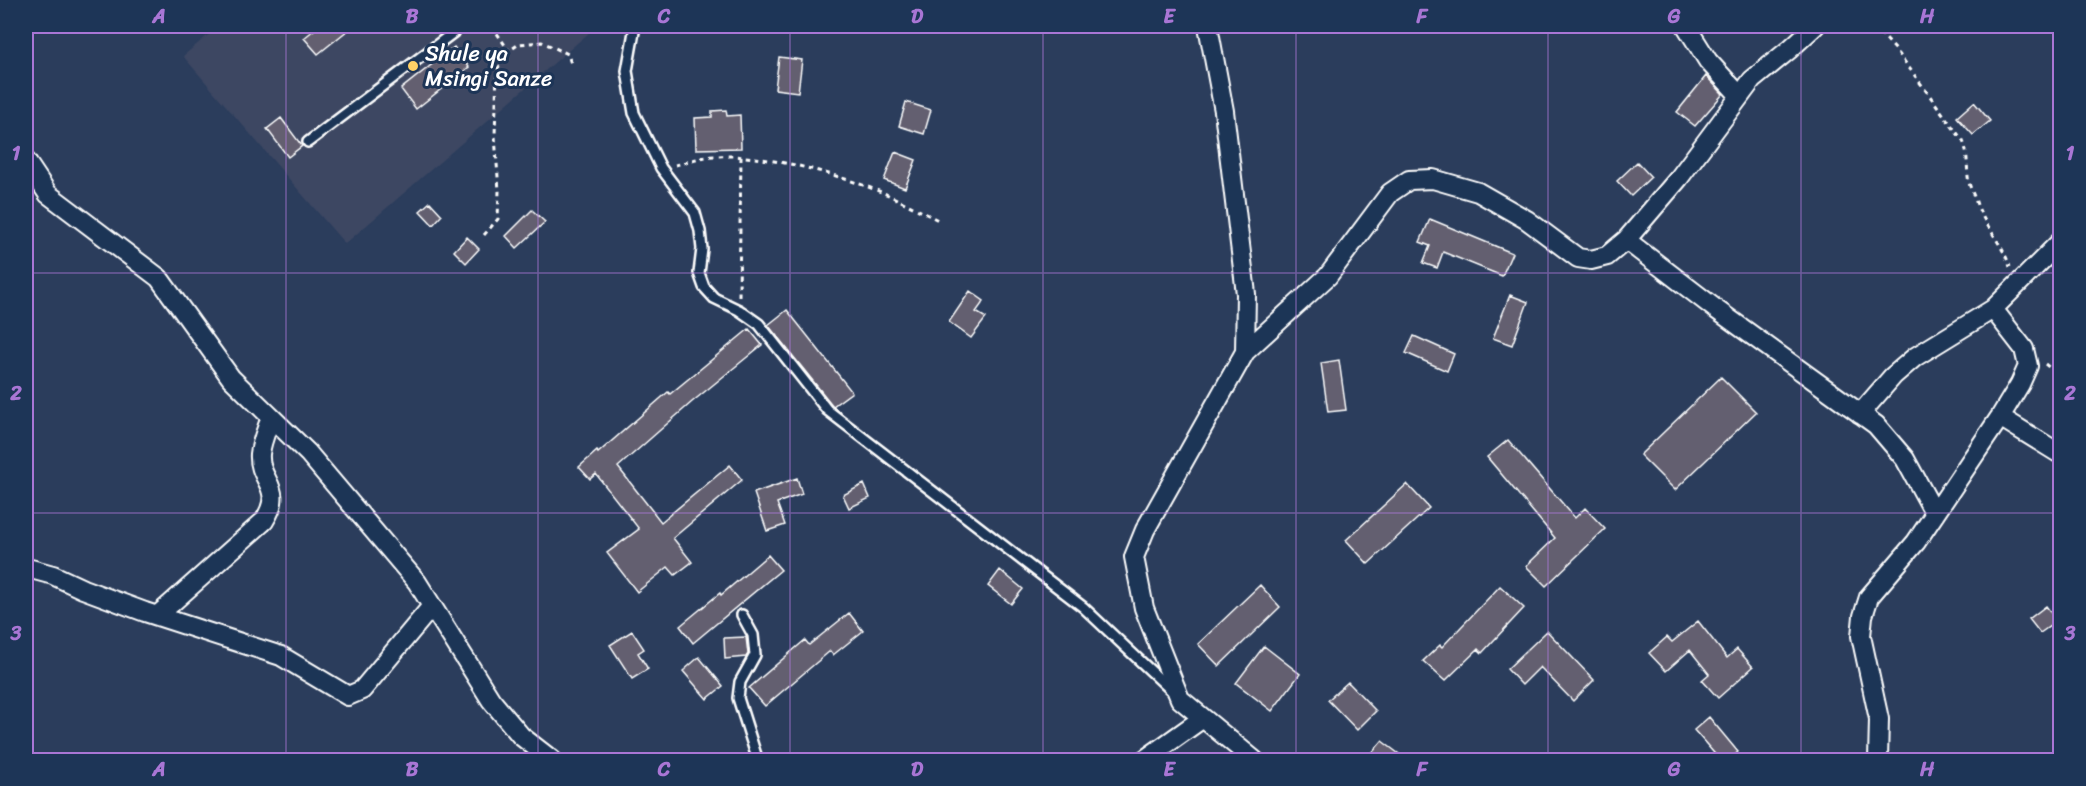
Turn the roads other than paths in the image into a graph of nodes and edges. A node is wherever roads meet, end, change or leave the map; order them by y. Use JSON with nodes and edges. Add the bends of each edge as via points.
{"nodes":[{"id":1,"x":462,"y":26,"type":"edge"},
{"id":2,"x":635,"y":26,"type":"edge"},
{"id":3,"x":1208,"y":26,"type":"edge"},
{"id":4,"x":1686,"y":26,"type":"edge"},
{"id":5,"x":1815,"y":26,"type":"edge"},
{"id":6,"x":1740,"y":96,"type":"junction"},
{"id":7,"x":308,"y":142,"type":"dead end"},
{"id":8,"x":26,"y":161,"type":"edge"},
{"id":9,"x":1626,"y":240,"type":"junction"},
{"id":10,"x":2061,"y":242,"type":"edge"},
{"id":11,"x":1992,"y":309,"type":"junction"},
{"id":12,"x":1245,"y":352,"type":"junction"},
{"id":13,"x":1860,"y":414,"type":"junction"},
{"id":14,"x":271,"y":417,"type":"junction"},
{"id":15,"x":2000,"y":417,"type":"junction"},
{"id":16,"x":2061,"y":454,"type":"edge"},
{"id":17,"x":1935,"y":514,"type":"junction"},
{"id":18,"x":26,"y":570,"type":"edge"},
{"id":19,"x":432,"y":606,"type":"junction"},
{"id":20,"x":742,"y":615,"type":"dead end"},
{"id":21,"x":157,"y":616,"type":"junction"},
{"id":22,"x":1180,"y":699,"type":"junction"},
{"id":23,"x":1203,"y":718,"type":"junction"},
{"id":24,"x":552,"y":760,"type":"edge"},
{"id":25,"x":760,"y":760,"type":"edge"},
{"id":26,"x":1144,"y":760,"type":"edge"},
{"id":27,"x":1254,"y":760,"type":"edge"},
{"id":28,"x":1878,"y":760,"type":"edge"}],
"edges":[{"from":1,"to":7,"type":"lane"},
{"from":2,"to":22,"type":"lane","via":[[627,71],[634,113],[661,168],[694,213],[700,231],[699,273],[704,287],[714,298],[759,324],[827,410],[1083,607]]},
{"from":3,"to":12,"type":"street","via":[[1224,111],[1246,294]]},
{"from":4,"to":6,"type":"street","via":[[1708,60]]},
{"from":5,"to":6,"type":"street","via":[[1752,80]]},
{"from":6,"to":9,"type":"street","via":[[1679,178]]},
{"from":8,"to":14,"type":"street","via":[[48,194],[159,278],[231,378]]},
{"from":9,"to":12,"type":"street","via":[[1607,256],[1578,258],[1527,220],[1478,192],[1433,178],[1409,180],[1390,193],[1328,276]]},
{"from":9,"to":13,"type":"street"},
{"from":10,"to":11,"type":"street"},
{"from":11,"to":13,"type":"street","via":[[1915,357]]},
{"from":11,"to":15,"type":"street","via":[[2024,349],[2028,366]]},
{"from":12,"to":22,"type":"street","via":[[1145,530],[1134,557],[1144,608]]},
{"from":13,"to":17,"type":"street","via":[[1876,425],[1905,459]]},
{"from":14,"to":19,"type":"street","via":[[308,453],[417,582]]},
{"from":14,"to":21,"type":"street","via":[[260,453],[270,484],[272,508],[264,521]]},
{"from":15,"to":16,"type":"street"},
{"from":15,"to":17,"type":"street"},
{"from":17,"to":28,"type":"street","via":[[1869,597],[1863,616],[1861,636],[1879,719]]},
{"from":18,"to":21,"type":"street","via":[[53,575]]},
{"from":19,"to":21,"type":"street","via":[[362,690],[348,696],[281,656]]},
{"from":19,"to":24,"type":"street","via":[[491,700],[521,736]]},
{"from":20,"to":25,"type":"lane","via":[[753,635],[755,655],[740,682],[738,698]]},
{"from":22,"to":23,"type":"street"},
{"from":23,"to":26,"type":"street"},
{"from":23,"to":27,"type":"street"}]}
